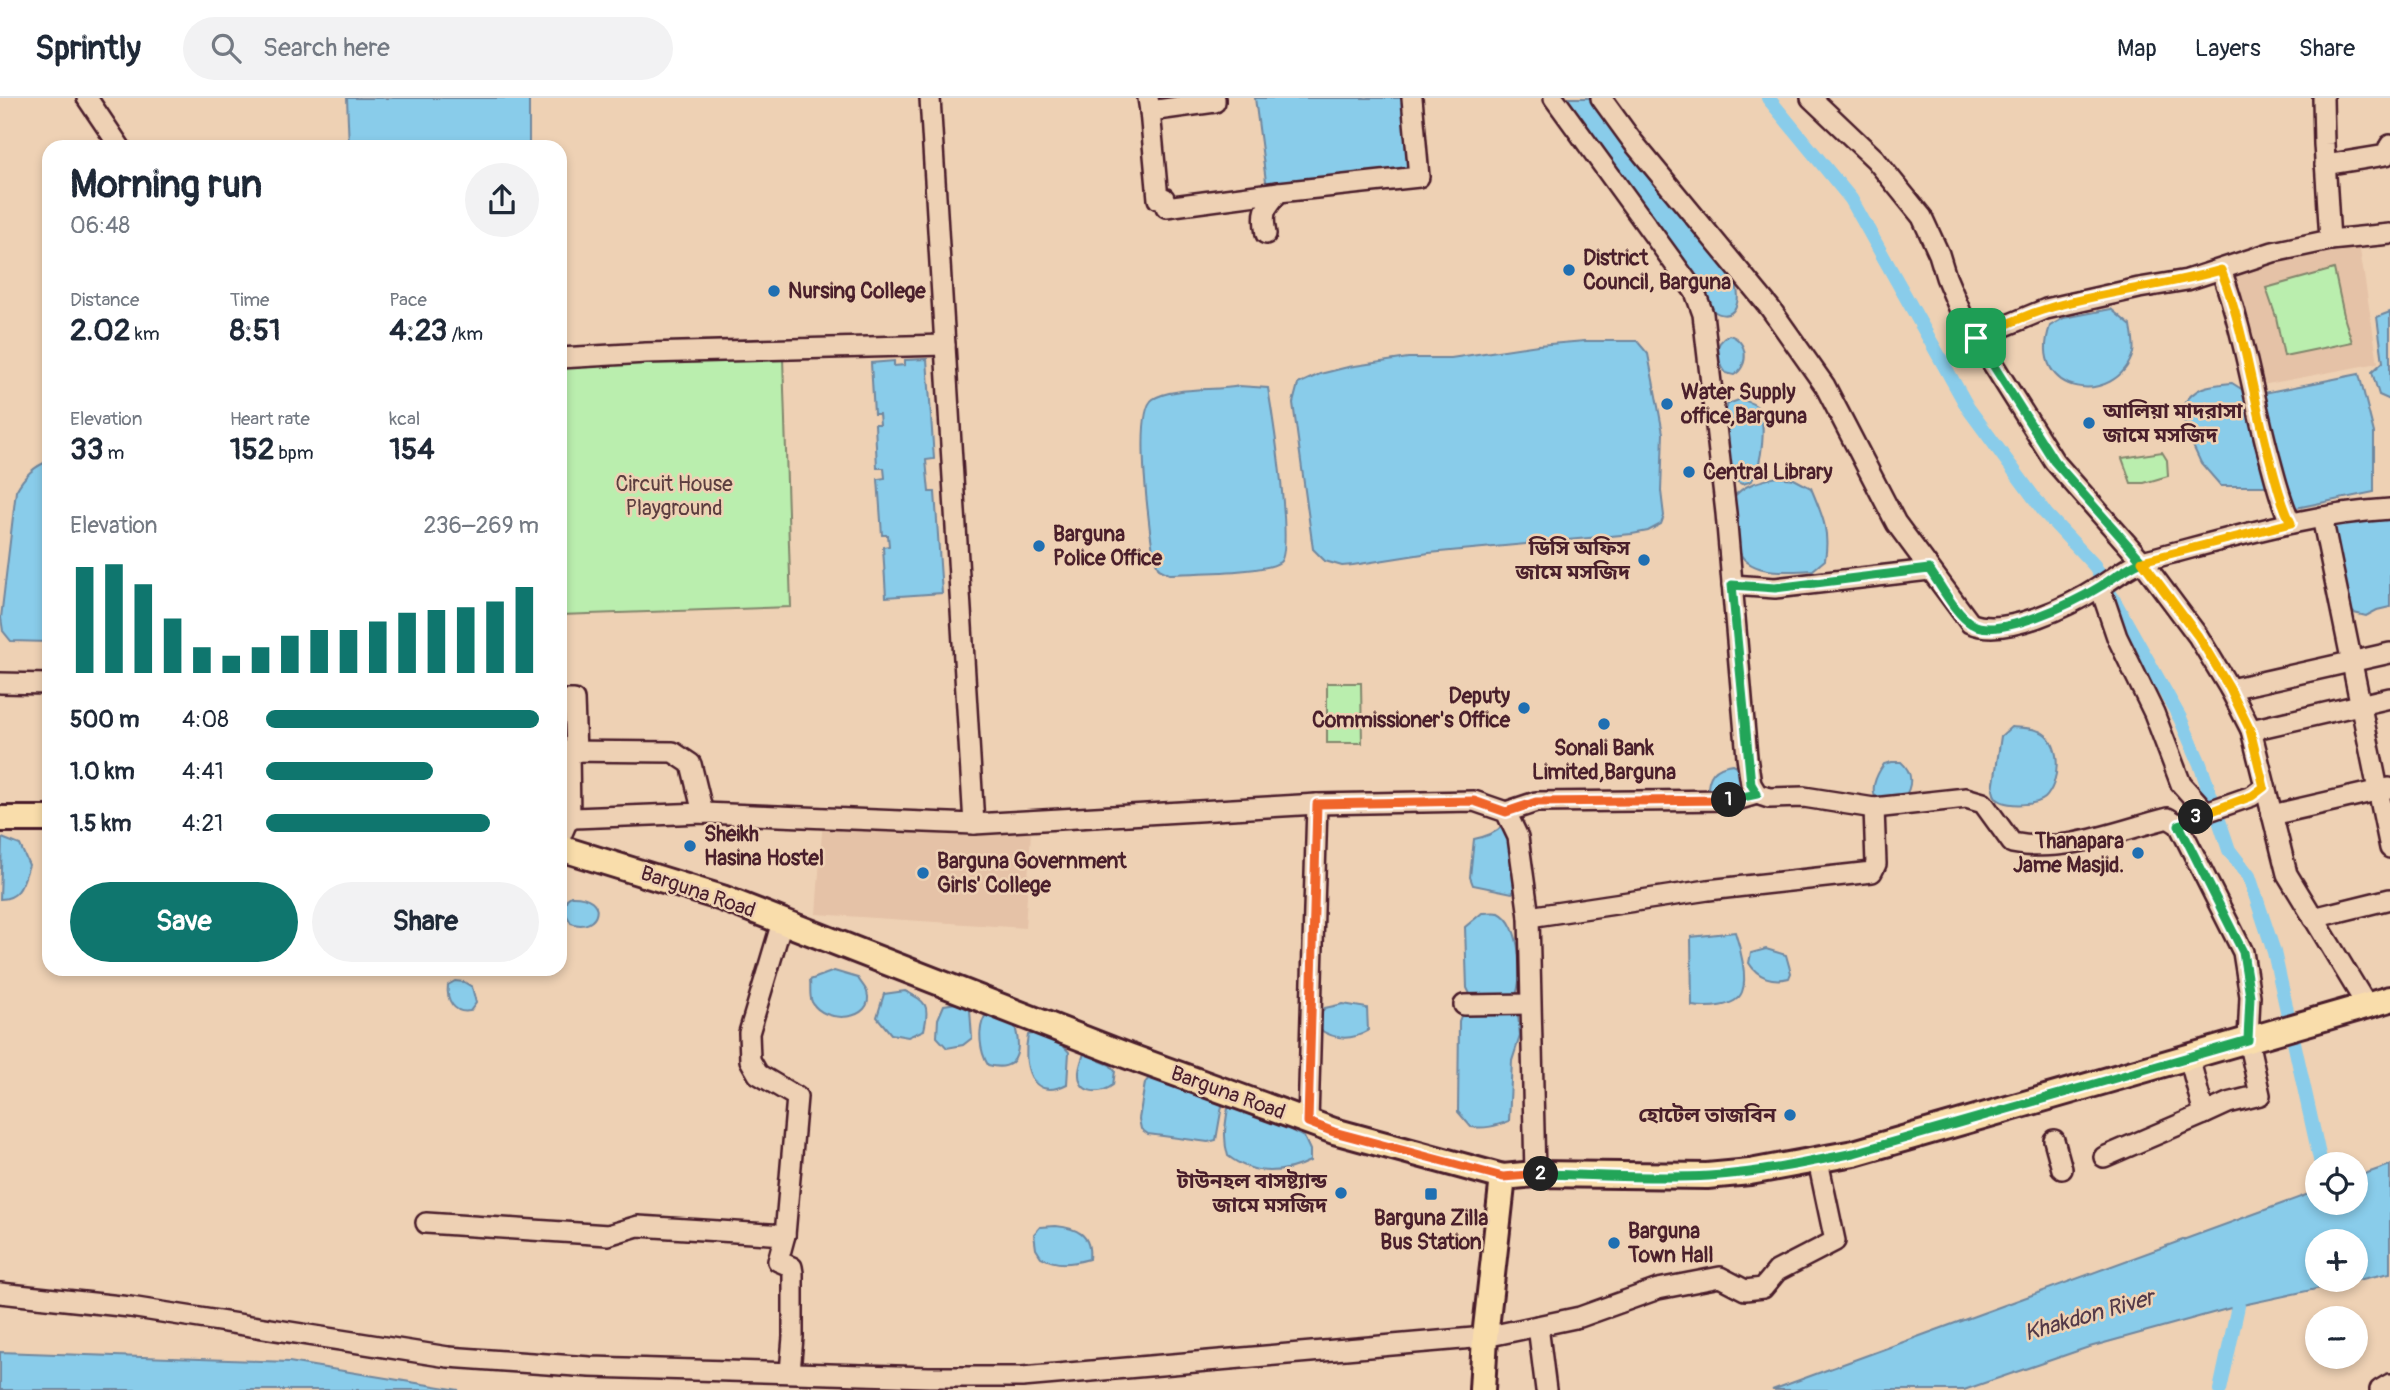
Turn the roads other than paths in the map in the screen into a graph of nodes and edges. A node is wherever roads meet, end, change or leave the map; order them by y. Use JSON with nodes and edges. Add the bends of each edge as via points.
{"nodes":[{"id":1,"x":88,"y":98,"type":"edge"},
{"id":2,"x":930,"y":98,"type":"edge"},
{"id":3,"x":1215,"y":98,"type":"edge"},
{"id":4,"x":1412,"y":98,"type":"edge"},
{"id":5,"x":1554,"y":98,"type":"edge"},
{"id":6,"x":1601,"y":98,"type":"edge"},
{"id":7,"x":1811,"y":98,"type":"edge"},
{"id":8,"x":2323,"y":98,"type":"edge"},
{"id":9,"x":1149,"y":104,"type":"edge"},
{"id":10,"x":115,"y":140,"type":"edge"},
{"id":11,"x":2390,"y":145,"type":"edge"},
{"id":12,"x":2325,"y":165,"type":"junction"},
{"id":13,"x":1279,"y":192,"type":"junction"},
{"id":14,"x":1266,"y":234,"type":"dead end"},
{"id":15,"x":2390,"y":234,"type":"edge"},
{"id":16,"x":2330,"y":240,"type":"junction"},
{"id":17,"x":2221,"y":270,"type":"junction"},
{"id":18,"x":1976,"y":338,"type":"junction"},
{"id":19,"x":945,"y":345,"type":"junction"},
{"id":20,"x":567,"y":358,"type":"edge"},
{"id":21,"x":2390,"y":509,"type":"edge"},
{"id":22,"x":2322,"y":517,"type":"junction"},
{"id":23,"x":2291,"y":523,"type":"junction"},
{"id":24,"x":2137,"y":563,"type":"junction"},
{"id":25,"x":1929,"y":569,"type":"junction"},
{"id":26,"x":1732,"y":585,"type":"junction"},
{"id":27,"x":2100,"y":587,"type":"junction"},
{"id":28,"x":2390,"y":653,"type":"edge"},
{"id":29,"x":2351,"y":663,"type":"junction"},
{"id":30,"x":0,"y":683,"type":"edge"},
{"id":31,"x":42,"y":684,"type":"edge"},
{"id":32,"x":2230,"y":689,"type":"junction"},
{"id":33,"x":2390,"y":698,"type":"edge"},
{"id":34,"x":567,"y":700,"type":"edge"},
{"id":35,"x":2361,"y":704,"type":"junction"},
{"id":36,"x":2250,"y":730,"type":"junction"},
{"id":37,"x":568,"y":752,"type":"edge"},
{"id":38,"x":2384,"y":789,"type":"edge"},
{"id":39,"x":2258,"y":791,"type":"junction"},
{"id":40,"x":1757,"y":794,"type":"junction"},
{"id":41,"x":1317,"y":804,"type":"junction"},
{"id":42,"x":1874,"y":808,"type":"junction"},
{"id":43,"x":1506,"y":812,"type":"junction"},
{"id":44,"x":2206,"y":812,"type":"junction"},
{"id":45,"x":703,"y":813,"type":"junction"},
{"id":46,"x":2272,"y":815,"type":"junction"},
{"id":47,"x":0,"y":819,"type":"edge"},
{"id":48,"x":42,"y":819,"type":"edge"},
{"id":49,"x":570,"y":819,"type":"junction"},
{"id":50,"x":974,"y":824,"type":"junction"},
{"id":51,"x":567,"y":825,"type":"edge"},
{"id":52,"x":2179,"y":825,"type":"junction"},
{"id":53,"x":2390,"y":848,"type":"edge"},
{"id":54,"x":567,"y":850,"type":"edge"},
{"id":55,"x":2390,"y":899,"type":"edge"},
{"id":56,"x":1529,"y":916,"type":"junction"},
{"id":57,"x":2313,"y":918,"type":"junction"},
{"id":58,"x":782,"y":922,"type":"junction"},
{"id":59,"x":2382,"y":1003,"type":"edge"},
{"id":60,"x":1530,"y":1004,"type":"junction"},
{"id":61,"x":1464,"y":1005,"type":"dead end"},
{"id":62,"x":2258,"y":1037,"type":"junction"},
{"id":63,"x":2189,"y":1056,"type":"junction"},
{"id":64,"x":2204,"y":1114,"type":"junction"},
{"id":65,"x":1308,"y":1122,"type":"junction"},
{"id":66,"x":2054,"y":1140,"type":"dead end"},
{"id":67,"x":2104,"y":1157,"type":"dead end"},
{"id":68,"x":1818,"y":1161,"type":"junction"},
{"id":69,"x":2062,"y":1169,"type":"dead end"},
{"id":70,"x":1535,"y":1174,"type":"junction"},
{"id":71,"x":1503,"y":1177,"type":"junction"},
{"id":72,"x":426,"y":1223,"type":"dead end"},
{"id":73,"x":785,"y":1234,"type":"junction"},
{"id":74,"x":0,"y":1293,"type":"edge"},
{"id":75,"x":1538,"y":1326,"type":"junction"},
{"id":76,"x":1485,"y":1337,"type":"junction"},
{"id":77,"x":790,"y":1372,"type":"junction"},
{"id":78,"x":2390,"y":1384,"type":"edge"},
{"id":79,"x":1482,"y":1390,"type":"edge"},
{"id":80,"x":1546,"y":1390,"type":"edge"},
{"id":81,"x":2380,"y":1390,"type":"edge"}],
"edges":[{"from":1,"to":10,"type":"street"},
{"from":2,"to":19,"type":"street"},
{"from":3,"to":9,"type":"street","via":[[1215,102]]},
{"from":4,"to":13,"type":"street","via":[[1419,177]]},
{"from":5,"to":26,"type":"street","via":[[1695,292],[1703,314]]},
{"from":6,"to":25,"type":"street","via":[[1770,309],[1825,386],[1896,523]]},
{"from":7,"to":18,"type":"street","via":[[1875,159],[1922,217]]},
{"from":8,"to":12,"type":"street"},
{"from":9,"to":13,"type":"street","via":[[1158,199],[1164,198],[1166,207]]},
{"from":11,"to":12,"type":"street","via":[[2386,155]]},
{"from":12,"to":16,"type":"street"},
{"from":13,"to":14,"type":"street","via":[[1265,208]]},
{"from":15,"to":16,"type":"street"},
{"from":16,"to":17,"type":"street","via":[[2273,252]]},
{"from":17,"to":18,"type":"street","via":[[2046,309]]},
{"from":17,"to":23,"type":"street","via":[[2244,340],[2255,405],[2282,506]]},
{"from":18,"to":24,"type":"street","via":[[2054,461]]},
{"from":19,"to":20,"type":"street"},
{"from":19,"to":50,"type":"street"},
{"from":21,"to":22,"type":"street"},
{"from":22,"to":23,"type":"street"},
{"from":22,"to":29,"type":"street"},
{"from":23,"to":24,"type":"street"},
{"from":24,"to":27,"type":"street"},
{"from":24,"to":32,"type":"street","via":[[2198,636]]},
{"from":25,"to":26,"type":"street","via":[[1775,588]]},
{"from":25,"to":27,"type":"street","via":[[1970,623],[1981,628],[2039,617]]},
{"from":26,"to":40,"type":"street","via":[[1751,784]]},
{"from":27,"to":44,"type":"street","via":[[2117,638],[2154,713],[2181,784]]},
{"from":28,"to":29,"type":"street"},
{"from":29,"to":32,"type":"street"},
{"from":29,"to":35,"type":"street"},
{"from":30,"to":31,"type":"street"},
{"from":32,"to":36,"type":"street"},
{"from":33,"to":35,"type":"street"},
{"from":34,"to":37,"type":"street","via":[[574,700]]},
{"from":35,"to":36,"type":"street"},
{"from":35,"to":38,"type":"street"},
{"from":36,"to":39,"type":"street"},
{"from":37,"to":45,"type":"street","via":[[673,752],[691,764]]},
{"from":37,"to":49,"type":"street"},
{"from":38,"to":46,"type":"street"},
{"from":38,"to":53,"type":"street"},
{"from":39,"to":44,"type":"street"},
{"from":39,"to":46,"type":"street"},
{"from":40,"to":42,"type":"street"},
{"from":40,"to":43,"type":"street","via":[[1737,800],[1536,802]]},
{"from":41,"to":43,"type":"street","via":[[1474,801]]},
{"from":41,"to":50,"type":"street"},
{"from":41,"to":65,"type":"street"},
{"from":42,"to":52,"type":"street","via":[[1966,798],[1983,803],[2012,843],[2029,847],[2078,843],[2168,818]]},
{"from":42,"to":56,"type":"street","via":[[1876,864],[1872,872]]},
{"from":43,"to":56,"type":"street","via":[[1518,837]]},
{"from":44,"to":52,"type":"street"},
{"from":45,"to":49,"type":"street"},
{"from":45,"to":50,"type":"street"},
{"from":46,"to":57,"type":"street","via":[[2287,874]]},
{"from":47,"to":48,"type":"main road"},
{"from":49,"to":51,"type":"street"},
{"from":52,"to":62,"type":"street","via":[[2243,952]]},
{"from":54,"to":58,"type":"main road","name":"Barguna Road","via":[[722,898]]},
{"from":55,"to":57,"type":"street"},
{"from":56,"to":60,"type":"street"},
{"from":57,"to":59,"type":"street"},
{"from":58,"to":65,"type":"main road","name":"Barguna Road"},
{"from":58,"to":73,"type":"street","via":[[749,1033],[750,1060],[758,1074],[797,1097]]},
{"from":59,"to":62,"type":"main road","name":"Barguna Road"},
{"from":60,"to":61,"type":"street"},
{"from":60,"to":70,"type":"street"},
{"from":62,"to":63,"type":"main road","name":"Barguna Road"},
{"from":62,"to":64,"type":"street","via":[[2260,1096]]},
{"from":63,"to":64,"type":"street"},
{"from":63,"to":68,"type":"main road","name":"Barguna Road"},
{"from":64,"to":67,"type":"street"},
{"from":65,"to":71,"type":"main road","name":"Barguna Road"},
{"from":66,"to":69,"type":"street"},
{"from":68,"to":70,"type":"main road","name":"Barguna Road","via":[[1707,1176]]},
{"from":68,"to":75,"type":"street","via":[[1835,1241],[1777,1271],[1763,1288],[1745,1290],[1720,1277],[1658,1289],[1580,1317]]},
{"from":70,"to":71,"type":"main road","name":"Barguna Road"},
{"from":71,"to":76,"type":"main road"},
{"from":72,"to":73,"type":"street","via":[[608,1235],[638,1226]]},
{"from":73,"to":77,"type":"street","via":[[778,1261],[792,1267],[793,1273]]},
{"from":74,"to":77,"type":"street","via":[[130,1307],[448,1357],[590,1367]]},
{"from":75,"to":76,"type":"street"},
{"from":75,"to":80,"type":"street"},
{"from":76,"to":77,"type":"street","via":[[1022,1377]]},
{"from":76,"to":79,"type":"main road"},
{"from":78,"to":81,"type":"street"}]}
